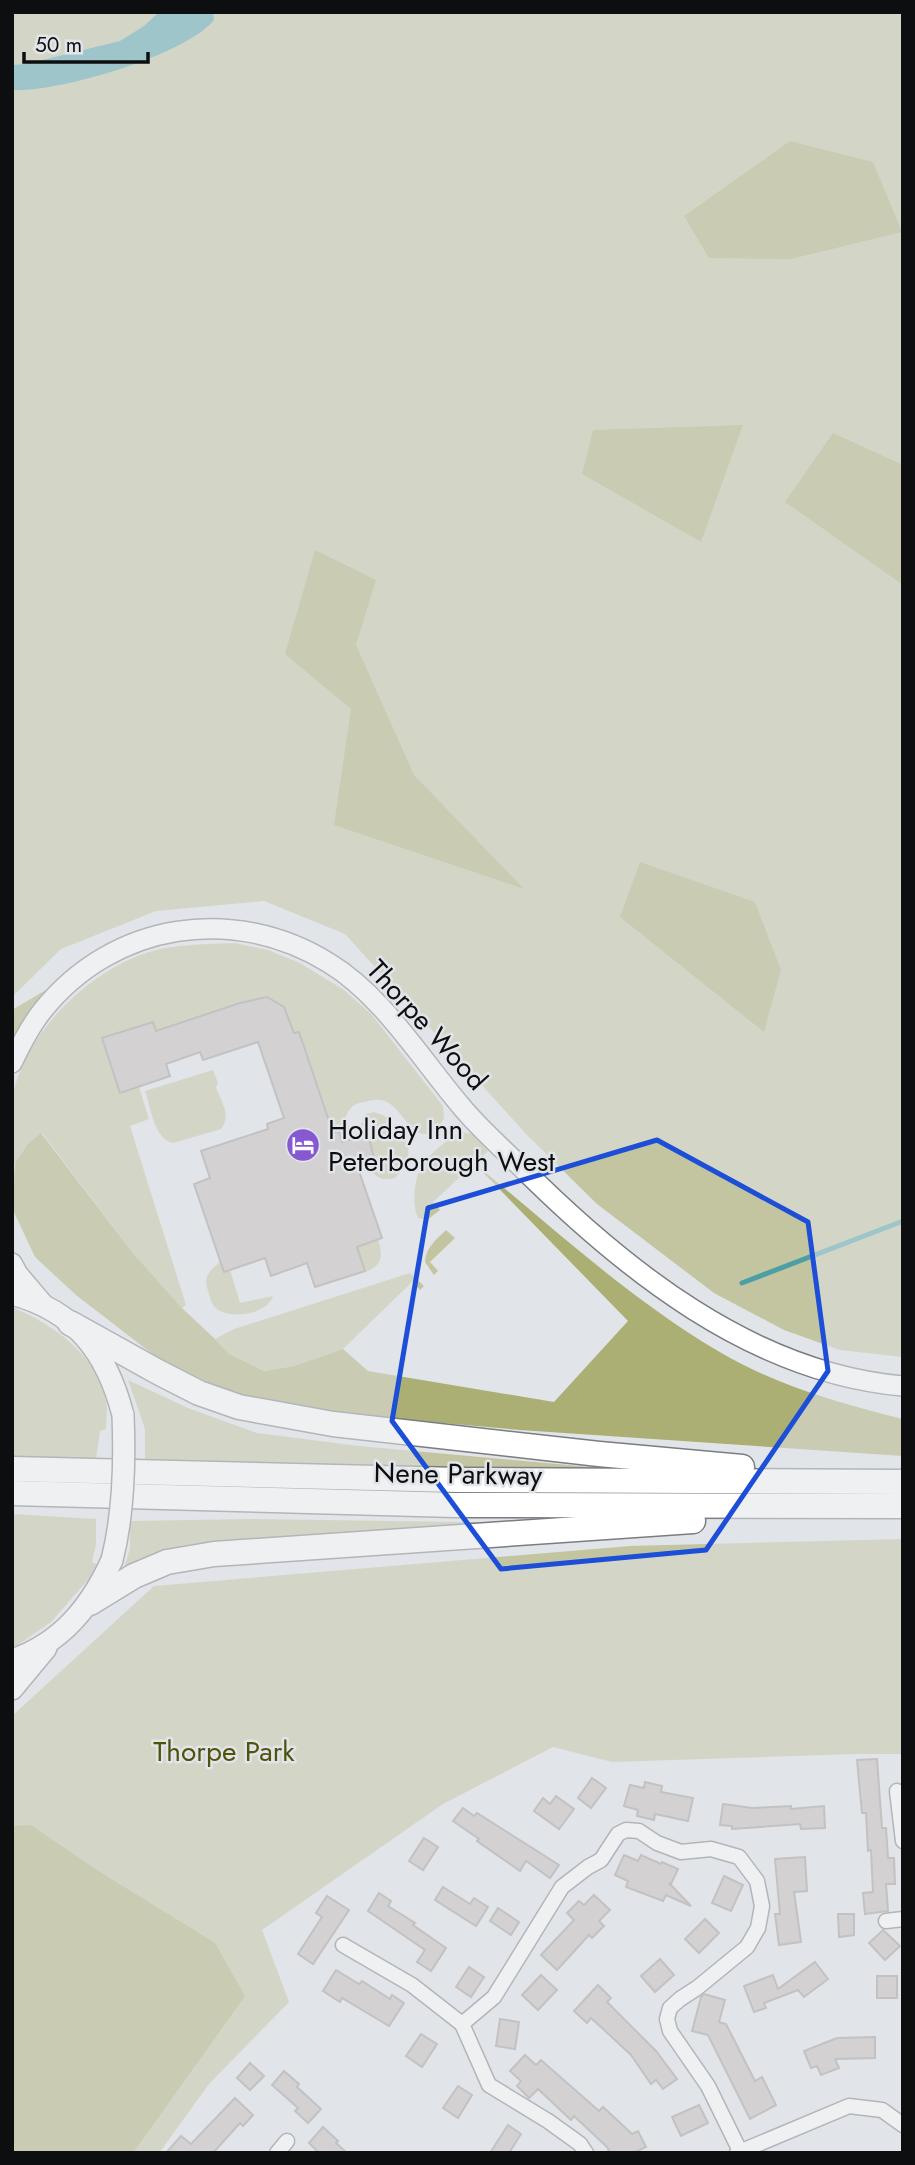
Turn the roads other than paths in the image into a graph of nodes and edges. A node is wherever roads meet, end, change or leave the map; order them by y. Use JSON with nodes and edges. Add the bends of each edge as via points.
{"nodes":[{"id":1,"x":12,"y":1063,"type":"edge"},
{"id":2,"x":12,"y":1263,"type":"edge"},
{"id":3,"x":12,"y":1294,"type":"edge"},
{"id":4,"x":45,"y":1306,"type":"junction"},
{"id":5,"x":70,"y":1323,"type":"junction"},
{"id":6,"x":903,"y":1386,"type":"edge"},
{"id":7,"x":12,"y":1469,"type":"edge"},
{"id":8,"x":12,"y":1493,"type":"edge"},
{"id":9,"x":902,"y":1494,"type":"edge"},
{"id":10,"x":89,"y":1603,"type":"junction"},
{"id":11,"x":52,"y":1641,"type":"junction"},
{"id":12,"x":12,"y":1660,"type":"edge"},
{"id":13,"x":12,"y":1689,"type":"edge"},
{"id":14,"x":897,"y":1791,"type":"dead end"},
{"id":15,"x":903,"y":1841,"type":"edge"},
{"id":16,"x":903,"y":1919,"type":"edge"},
{"id":17,"x":886,"y":1922,"type":"dead end"},
{"id":18,"x":343,"y":1945,"type":"dead end"},
{"id":19,"x":462,"y":2024,"type":"junction"},
{"id":20,"x":903,"y":2124,"type":"edge"},
{"id":21,"x":288,"y":2141,"type":"dead end"},
{"id":22,"x":738,"y":2152,"type":"edge"},
{"id":23,"x":277,"y":2153,"type":"edge"},
{"id":24,"x":586,"y":2153,"type":"edge"}],
"edges":[{"from":1,"to":6,"type":"street","name":"Thorpe Wood","via":[[24,1038],[57,994],[118,949],[178,930],[206,928],[276,938],[315,954],[357,984],[462,1108],[622,1259],[728,1331],[785,1358],[834,1375]]},
{"from":2,"to":4,"type":"street"},
{"from":3,"to":4,"type":"main road"},
{"from":4,"to":5,"type":"main road"},
{"from":5,"to":9,"type":"highway","via":[[200,1393],[239,1407],[333,1424]]},
{"from":5,"to":10,"type":"main road","bridge":true,"via":[[105,1364],[122,1415],[119,1531],[112,1560]]},
{"from":7,"to":9,"type":"highway","name":"Nene Parkway"},
{"from":8,"to":9,"type":"highway","name":"Nene Parkway","via":[[455,1505]]},
{"from":9,"to":10,"type":"highway","via":[[214,1554],[167,1562]]},
{"from":10,"to":11,"type":"main road"},
{"from":11,"to":12,"type":"main road"},
{"from":11,"to":13,"type":"main road"},
{"from":14,"to":15,"type":"street"},
{"from":16,"to":17,"type":"street"},
{"from":18,"to":19,"type":"street","via":[[412,1985]]},
{"from":19,"to":22,"type":"street","via":[[494,1997],[562,1887],[601,1860],[618,1834],[639,1831],[681,1852],[710,1849],[739,1857],[757,1881],[762,1906],[758,1928],[747,1947],[670,2008],[667,2019],[670,2031],[708,2085]]},
{"from":19,"to":24,"type":"street","via":[[489,2085],[548,2121]]},
{"from":20,"to":22,"type":"street","via":[[882,2110],[849,2106]]},
{"from":21,"to":23,"type":"street"}]}
